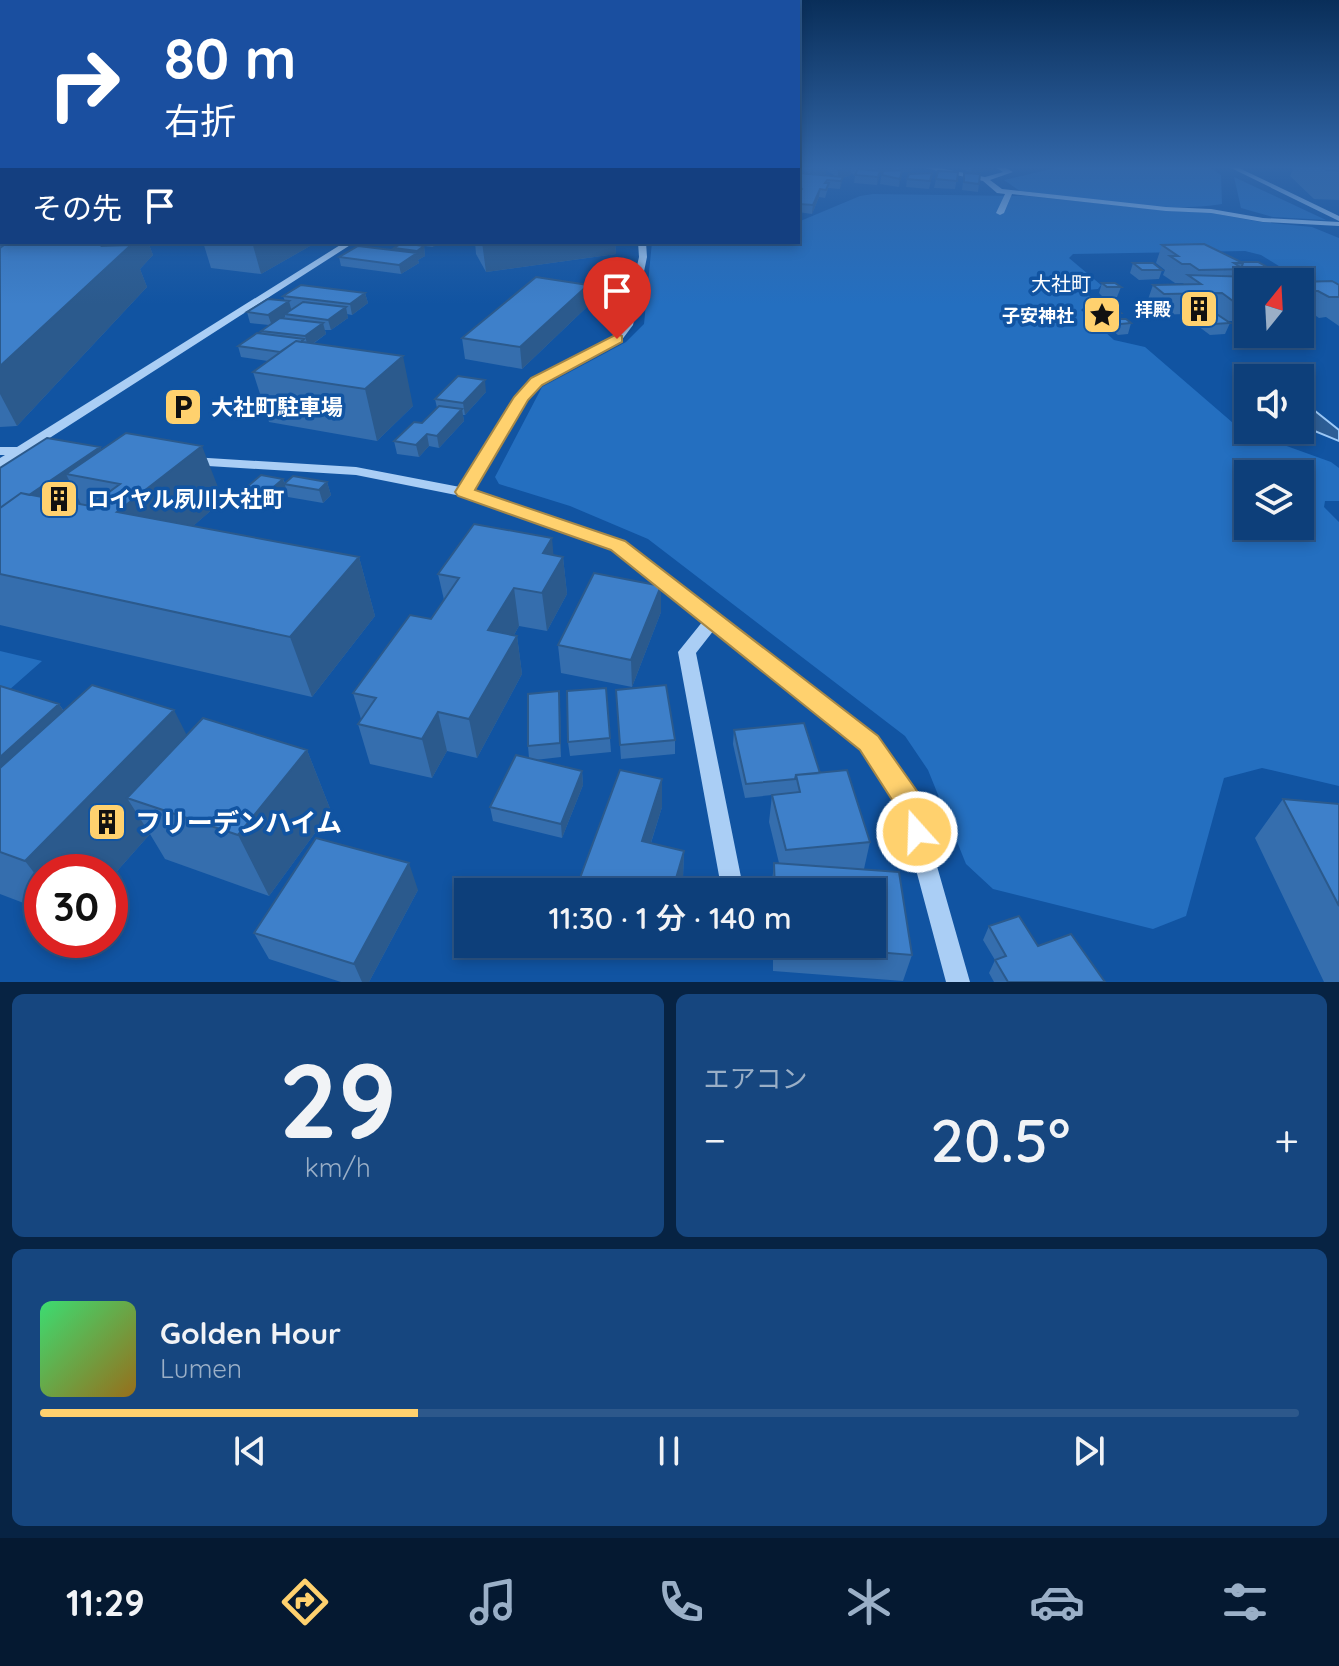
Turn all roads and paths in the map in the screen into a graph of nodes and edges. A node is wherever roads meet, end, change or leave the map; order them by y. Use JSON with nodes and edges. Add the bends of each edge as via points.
{"nodes":[{"id":1,"x":1222,"y":213,"type":"edge"},
{"id":2,"x":1321,"y":213,"type":"edge"},
{"id":3,"x":1339,"y":222,"type":"edge"},
{"id":4,"x":348,"y":244,"type":"edge"},
{"id":5,"x":642,"y":244,"type":"edge"},
{"id":6,"x":0,"y":451,"type":"edge"},
{"id":7,"x":21,"y":451,"type":"junction"},
{"id":8,"x":53,"y":453,"type":"edge"},
{"id":9,"x":180,"y":460,"type":"edge"},
{"id":10,"x":0,"y":464,"type":"edge"},
{"id":11,"x":464,"y":492,"type":"junction"},
{"id":12,"x":713,"y":620,"type":"junction"},
{"id":13,"x":730,"y":878,"type":"edge"},
{"id":14,"x":958,"y":982,"type":"edge"}],
"edges":[{"from":1,"to":3,"type":"street"},
{"from":2,"to":3,"type":"street"},
{"from":4,"to":7,"type":"street"},
{"from":5,"to":11,"type":"street","via":[[629,323],[617,339],[536,382],[521,397]]},
{"from":6,"to":7,"type":"street"},
{"from":7,"to":8,"type":"street"},
{"from":7,"to":10,"type":"street"},
{"from":9,"to":11,"type":"street","via":[[356,471]]},
{"from":11,"to":12,"type":"street","via":[[618,545]]},
{"from":12,"to":13,"type":"street","via":[[687,652]]},
{"from":12,"to":14,"type":"street","via":[[869,743],[909,803]]}]}
